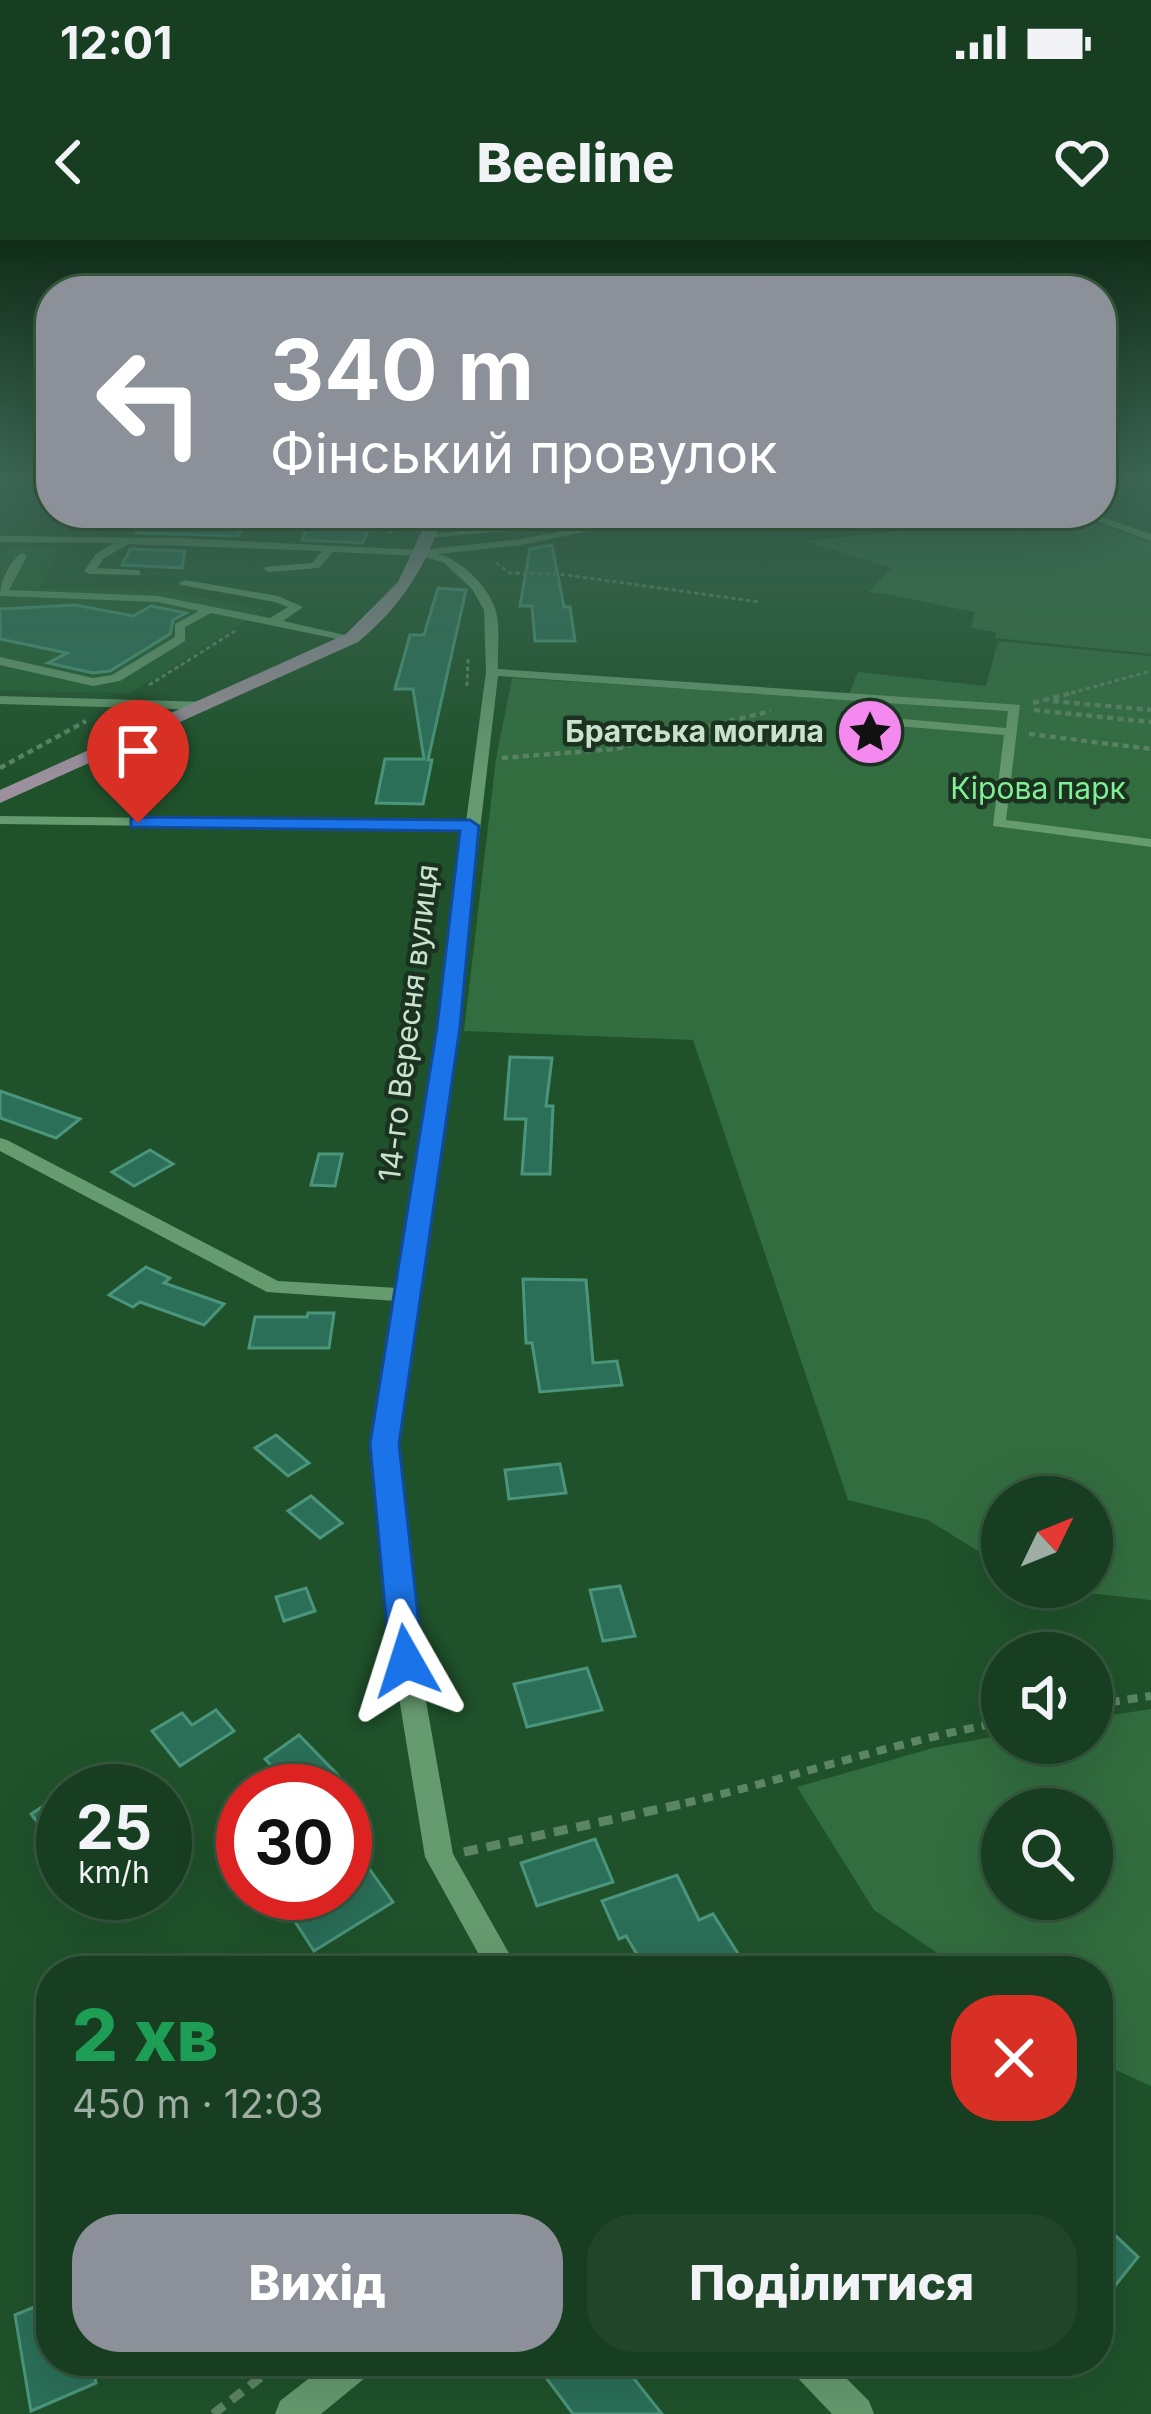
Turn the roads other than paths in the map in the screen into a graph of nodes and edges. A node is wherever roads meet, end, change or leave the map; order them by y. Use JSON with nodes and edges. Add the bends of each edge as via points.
{"nodes":[{"id":1,"x":406,"y":578,"type":"edge"},
{"id":2,"x":468,"y":578,"type":"edge"},
{"id":3,"x":185,"y":583,"type":"dead end"},
{"id":4,"x":1,"y":593,"type":"edge"},
{"id":5,"x":210,"y":609,"type":"junction"},
{"id":6,"x":272,"y":622,"type":"junction"},
{"id":7,"x":352,"y":638,"type":"junction"},
{"id":8,"x":0,"y":661,"type":"edge"},
{"id":9,"x":492,"y":672,"type":"junction"},
{"id":10,"x":867,"y":697,"type":"junction"},
{"id":11,"x":0,"y":700,"type":"edge"},
{"id":12,"x":208,"y":706,"type":"junction"},
{"id":13,"x":1012,"y":732,"type":"junction"},
{"id":14,"x":0,"y":797,"type":"edge"},
{"id":15,"x":0,"y":820,"type":"edge"},
{"id":16,"x":470,"y":826,"type":"junction"},
{"id":17,"x":1151,"y":843,"type":"edge"},
{"id":18,"x":0,"y":1144,"type":"edge"},
{"id":19,"x":409,"y":1295,"type":"junction"},
{"id":20,"x":495,"y":1956,"type":"edge"},
{"id":21,"x":340,"y":2376,"type":"edge"},
{"id":22,"x":819,"y":2376,"type":"edge"},
{"id":23,"x":293,"y":2414,"type":"edge"},
{"id":24,"x":856,"y":2414,"type":"edge"}],
"edges":[{"from":1,"to":7,"type":"main road","via":[[378,620]]},
{"from":2,"to":9,"type":"street","name":"14-го Вересня вулиця","via":[[490,610]]},
{"from":3,"to":6,"type":"street","via":[[297,607]]},
{"from":4,"to":5,"type":"street","via":[[158,599]]},
{"from":5,"to":6,"type":"street"},
{"from":5,"to":8,"type":"street","via":[[179,626],[182,638],[116,678],[93,682]]},
{"from":6,"to":7,"type":"street"},
{"from":7,"to":12,"type":"main road"},
{"from":9,"to":10,"type":"street"},
{"from":9,"to":16,"type":"street","name":"14-го Вересня вулиця"},
{"from":10,"to":13,"type":"street","via":[[1015,709]]},
{"from":10,"to":13,"type":"street","via":[[862,719]]},
{"from":11,"to":12,"type":"street"},
{"from":12,"to":14,"type":"main road"},
{"from":13,"to":17,"type":"street","via":[[998,823]]},
{"from":15,"to":16,"type":"street"},
{"from":16,"to":19,"type":"street","name":"14-го Вересня вулиця"},
{"from":18,"to":19,"type":"street","via":[[274,1288]]},
{"from":19,"to":20,"type":"street","name":"14-го Вересня вулиця","via":[[385,1444],[406,1661],[439,1857]]},
{"from":21,"to":23,"type":"street"},
{"from":22,"to":24,"type":"street"}]}
